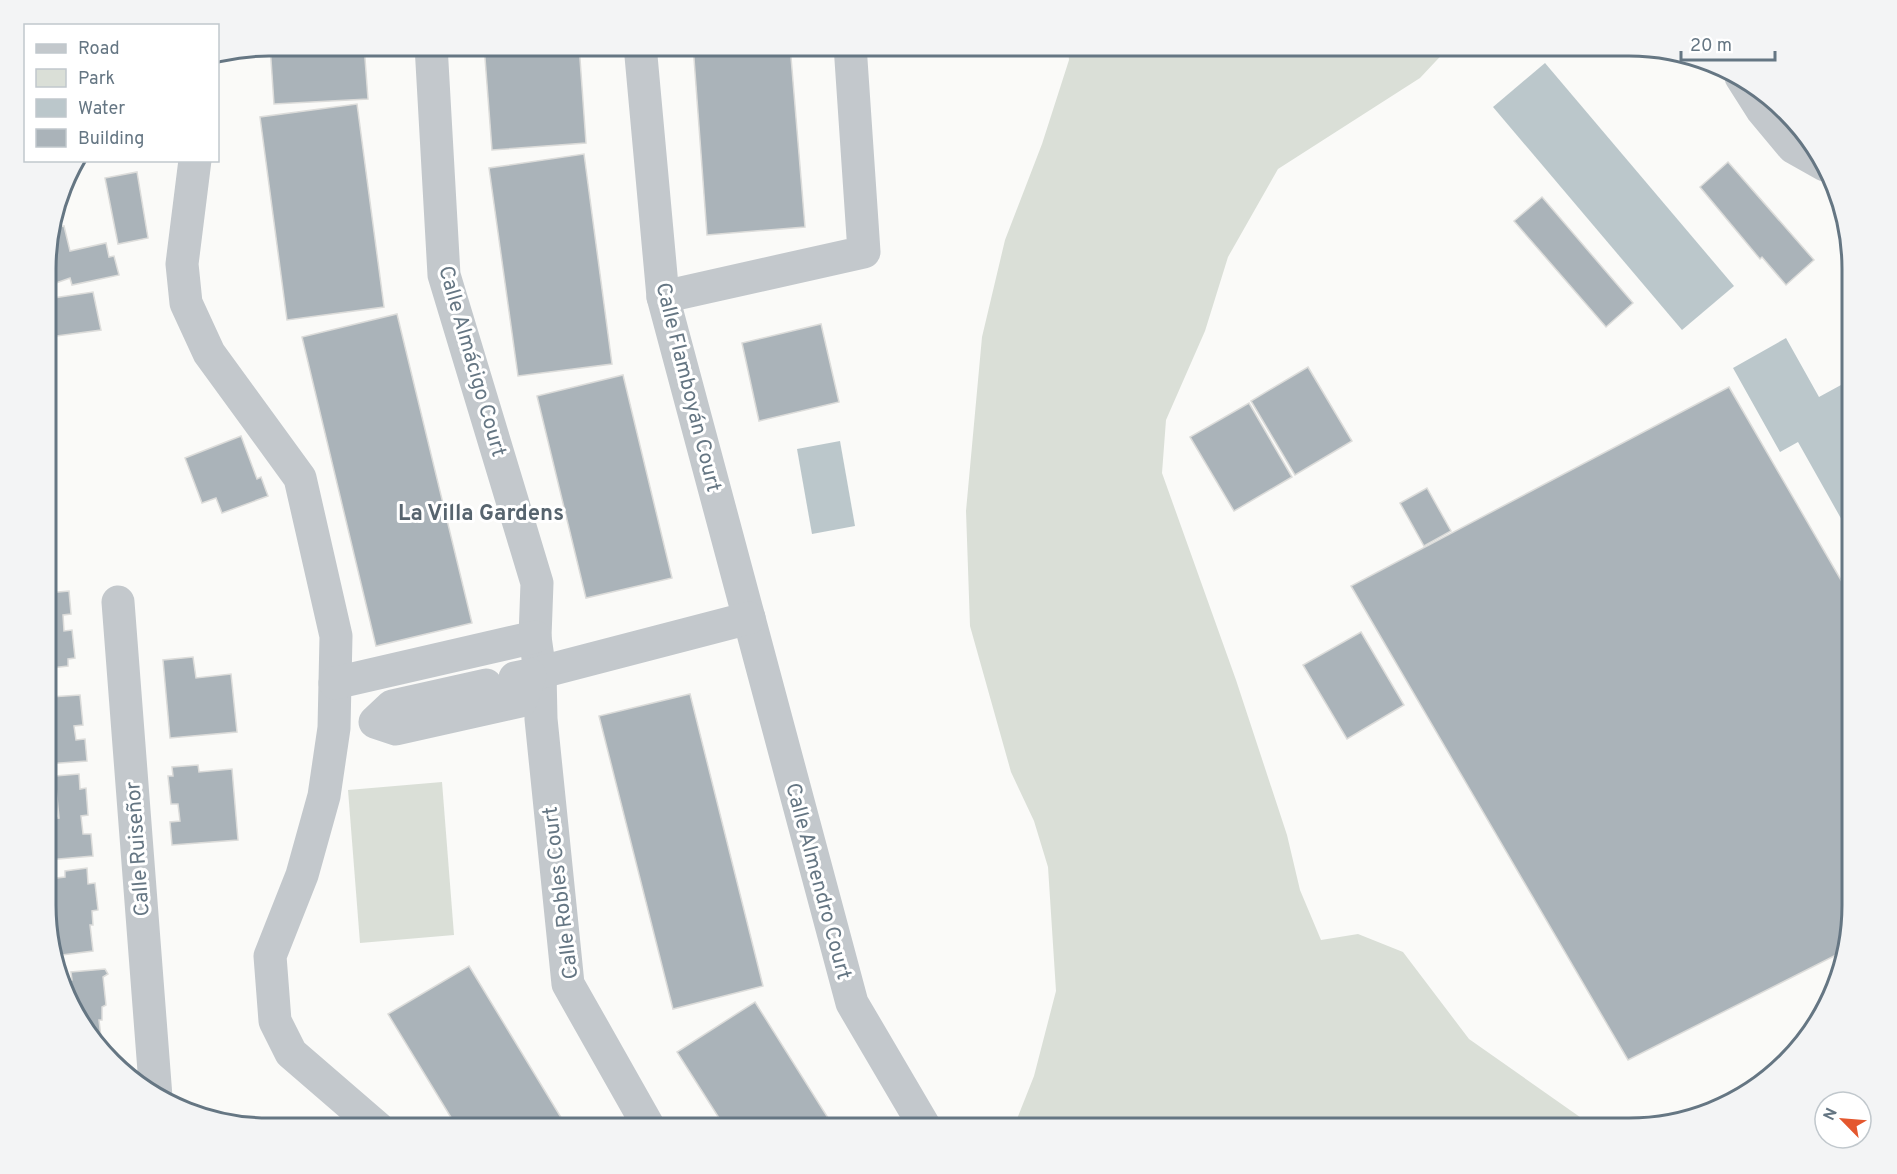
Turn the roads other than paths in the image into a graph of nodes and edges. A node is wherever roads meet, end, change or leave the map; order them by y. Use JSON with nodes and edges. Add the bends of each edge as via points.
{"nodes":[{"id":1,"x":432,"y":56,"type":"edge"},
{"id":2,"x":641,"y":56,"type":"edge"},
{"id":3,"x":851,"y":56,"type":"edge"},
{"id":4,"x":1753,"y":96,"type":"edge"},
{"id":5,"x":1810,"y":156,"type":"edge"},
{"id":6,"x":195,"y":162,"type":"edge"},
{"id":7,"x":663,"y":297,"type":"junction"},
{"id":8,"x":118,"y":602,"type":"dead end"},
{"id":9,"x":749,"y":618,"type":"junction"},
{"id":10,"x":535,"y":637,"type":"junction"},
{"id":11,"x":518,"y":678,"type":"junction"},
{"id":12,"x":335,"y":683,"type":"junction"},
{"id":13,"x":375,"y":722,"type":"junction"},
{"id":14,"x":334,"y":728,"type":"junction"},
{"id":15,"x":155,"y":1086,"type":"edge"},
{"id":16,"x":366,"y":1118,"type":"edge"},
{"id":17,"x":644,"y":1118,"type":"edge"},
{"id":18,"x":920,"y":1118,"type":"edge"}],
"edges":[{"from":1,"to":10,"type":"street","name":"Calle Almácigo Court","via":[[444,275],[537,582]]},
{"from":2,"to":7,"type":"street","name":"Calle Flamboyán Court"},
{"from":3,"to":7,"type":"street","via":[[864,252]]},
{"from":4,"to":5,"type":"street","via":[[1793,147]]},
{"from":6,"to":12,"type":"street","via":[[182,264],[186,303],[209,353],[300,478],[336,636]]},
{"from":7,"to":9,"type":"street","name":"Calle Flamboyán Court"},
{"from":8,"to":15,"type":"street","name":"Calle Ruiseñor"},
{"from":9,"to":11,"type":"street"},
{"from":9,"to":18,"type":"street","name":"Calle Almendro Court","via":[[852,1003]]},
{"from":10,"to":11,"type":"street","name":"Calle Almácigo Court"},
{"from":10,"to":12,"type":"street"},
{"from":11,"to":13,"type":"street","via":[[392,706]]},
{"from":11,"to":13,"type":"street","via":[[521,700],[396,729]]},
{"from":11,"to":17,"type":"street","name":"Calle Robles Court","via":[[541,719],[568,984]]},
{"from":12,"to":14,"type":"street"},
{"from":13,"to":14,"type":"street"},
{"from":14,"to":16,"type":"street","via":[[315,830],[270,956],[276,1021],[291,1053]]}]}
